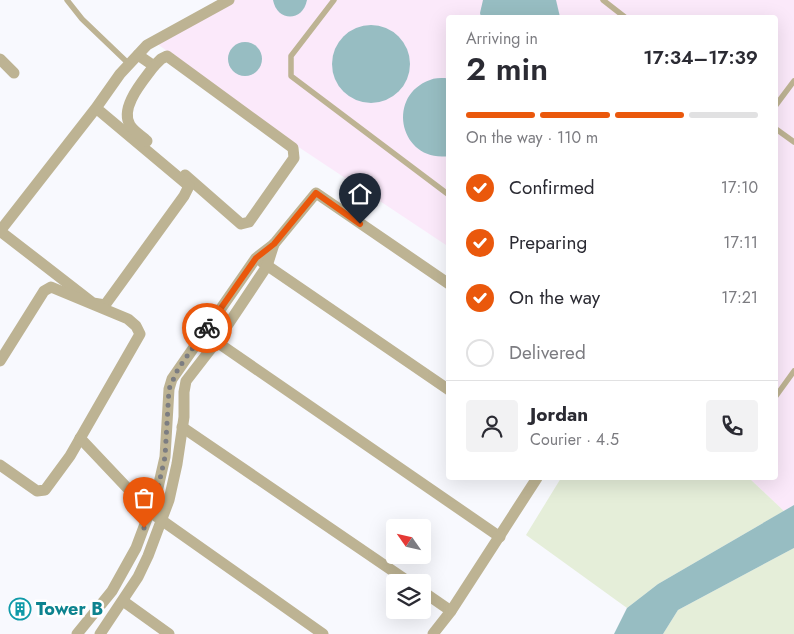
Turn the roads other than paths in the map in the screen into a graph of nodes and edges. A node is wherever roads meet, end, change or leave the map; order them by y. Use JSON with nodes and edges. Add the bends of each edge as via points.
{"nodes":[{"id":1,"x":67,"y":0,"type":"edge"},
{"id":2,"x":229,"y":0,"type":"edge"},
{"id":3,"x":334,"y":0,"type":"edge"},
{"id":4,"x":602,"y":0,"type":"edge"},
{"id":5,"x":622,"y":15,"type":"edge"},
{"id":6,"x":138,"y":55,"type":"junction"},
{"id":7,"x":0,"y":59,"type":"edge"},
{"id":8,"x":129,"y":64,"type":"junction"},
{"id":9,"x":154,"y":66,"type":"junction"},
{"id":10,"x":14,"y":73,"type":"dead end"},
{"id":11,"x":794,"y":82,"type":"edge"},
{"id":12,"x":778,"y":102,"type":"edge"},
{"id":13,"x":96,"y":108,"type":"junction"},
{"id":14,"x":778,"y":130,"type":"edge"},
{"id":15,"x":794,"y":142,"type":"edge"},
{"id":16,"x":446,"y":193,"type":"edge"},
{"id":17,"x":274,"y":244,"type":"junction"},
{"id":18,"x":256,"y":258,"type":"junction"},
{"id":19,"x":267,"y":266,"type":"junction"},
{"id":20,"x":446,"y":282,"type":"edge"},
{"id":21,"x":204,"y":332,"type":"junction"},
{"id":22,"x":217,"y":341,"type":"junction"},
{"id":23,"x":0,"y":361,"type":"edge"},
{"id":24,"x":794,"y":371,"type":"edge"},
{"id":25,"x":446,"y":388,"type":"edge"},
{"id":26,"x":778,"y":393,"type":"edge"},
{"id":27,"x":182,"y":427,"type":"junction"},
{"id":28,"x":80,"y":438,"type":"junction"},
{"id":29,"x":0,"y":465,"type":"edge"},
{"id":30,"x":536,"y":480,"type":"edge"},
{"id":31,"x":150,"y":512,"type":"junction"},
{"id":32,"x":162,"y":521,"type":"junction"},
{"id":33,"x":500,"y":537,"type":"junction"},
{"id":34,"x":397,"y":574,"type":"edge"},
{"id":35,"x":431,"y":598,"type":"edge"},
{"id":36,"x":123,"y":601,"type":"junction"},
{"id":37,"x":451,"y":611,"type":"junction"},
{"id":38,"x":76,"y":634,"type":"edge"},
{"id":39,"x":100,"y":634,"type":"edge"},
{"id":40,"x":169,"y":634,"type":"edge"},
{"id":41,"x":323,"y":634,"type":"edge"},
{"id":42,"x":433,"y":634,"type":"edge"}],
"edges":[{"from":1,"to":8,"type":"lane"},
{"from":2,"to":6,"type":"street","via":[[147,45]]},
{"from":3,"to":16,"type":"lane","via":[[291,56],[291,76]]},
{"from":4,"to":5,"type":"lane"},
{"from":6,"to":8,"type":"street"},
{"from":6,"to":9,"type":"street"},
{"from":7,"to":10,"type":"street"},
{"from":8,"to":13,"type":"street"},
{"from":9,"to":9,"type":"street","via":[[167,56],[293,148],[294,158],[249,222],[241,224],[130,126],[127,117],[129,104]]},
{"from":11,"to":12,"type":"lane"},
{"from":13,"to":13,"type":"street","via":[[0,231],[93,303],[105,305],[189,186]]},
{"from":14,"to":15,"type":"lane"},
{"from":17,"to":18,"type":"street"},
{"from":17,"to":19,"type":"street"},
{"from":17,"to":20,"type":"street","via":[[316,193]]},
{"from":18,"to":19,"type":"street"},
{"from":18,"to":21,"type":"street"},
{"from":19,"to":22,"type":"street"},
{"from":19,"to":25,"type":"street"},
{"from":21,"to":22,"type":"street"},
{"from":21,"to":31,"type":"street","via":[[178,369],[169,389],[165,457]]},
{"from":22,"to":27,"type":"street","via":[[186,381]]},
{"from":22,"to":33,"type":"street"},
{"from":23,"to":28,"type":"street","via":[[44,291],[50,287],[128,319],[136,326],[140,334]]},
{"from":24,"to":26,"type":"lane"},
{"from":27,"to":32,"type":"street","via":[[177,464]]},
{"from":27,"to":34,"type":"street"},
{"from":28,"to":29,"type":"street","via":[[45,490],[38,491]]},
{"from":28,"to":31,"type":"street"},
{"from":30,"to":33,"type":"street"},
{"from":31,"to":32,"type":"street"},
{"from":31,"to":38,"type":"street","via":[[117,584]]},
{"from":32,"to":36,"type":"street","via":[[148,556]]},
{"from":32,"to":41,"type":"street"},
{"from":33,"to":37,"type":"street"},
{"from":35,"to":37,"type":"street"},
{"from":36,"to":39,"type":"street"},
{"from":36,"to":40,"type":"street"},
{"from":37,"to":42,"type":"street"}]}
